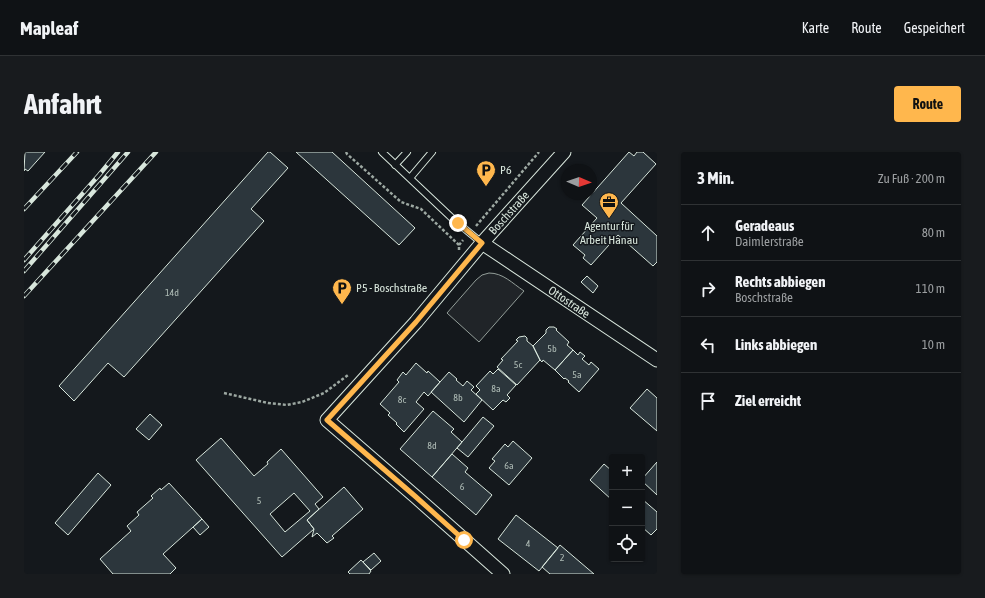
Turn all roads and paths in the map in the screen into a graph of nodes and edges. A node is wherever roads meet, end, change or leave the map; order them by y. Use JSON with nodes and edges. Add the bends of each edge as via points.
{"nodes":[{"id":1,"x":346,"y":152,"type":"edge"},
{"id":2,"x":382,"y":152,"type":"edge"},
{"id":3,"x":407,"y":152,"type":"edge"},
{"id":4,"x":432,"y":152,"type":"edge"},
{"id":5,"x":539,"y":152,"type":"edge"},
{"id":6,"x":564,"y":152,"type":"edge"},
{"id":7,"x":395,"y":165,"type":"junction"},
{"id":8,"x":410,"y":178,"type":"junction"},
{"id":9,"x":470,"y":233,"type":"junction"},
{"id":10,"x":482,"y":243,"type":"junction"},
{"id":11,"x":460,"y":245,"type":"junction"},
{"id":12,"x":458,"y":256,"type":"dead end"},
{"id":13,"x":657,"y":360,"type":"edge"},
{"id":14,"x":353,"y":371,"type":"dead end"},
{"id":15,"x":224,"y":393,"type":"dead end"},
{"id":16,"x":502,"y":574,"type":"edge"}],
"edges":[{"from":1,"to":11,"type":"path","via":[[401,202],[421,209]]},
{"from":2,"to":7,"type":"lane"},
{"from":3,"to":7,"type":"lane"},
{"from":4,"to":8,"type":"lane"},
{"from":5,"to":9,"type":"path"},
{"from":6,"to":10,"type":"street","name":"Boschstraße"},
{"from":7,"to":8,"type":"lane"},
{"from":8,"to":9,"type":"lane"},
{"from":9,"to":10,"type":"lane"},
{"from":9,"to":11,"type":"path"},
{"from":10,"to":13,"type":"street","name":"Ottostraße"},
{"from":10,"to":16,"type":"street","name":"Boschstraße","via":[[416,322],[327,420]]},
{"from":11,"to":12,"type":"path"},
{"from":14,"to":15,"type":"path","via":[[324,393],[302,402],[268,403]]}]}
